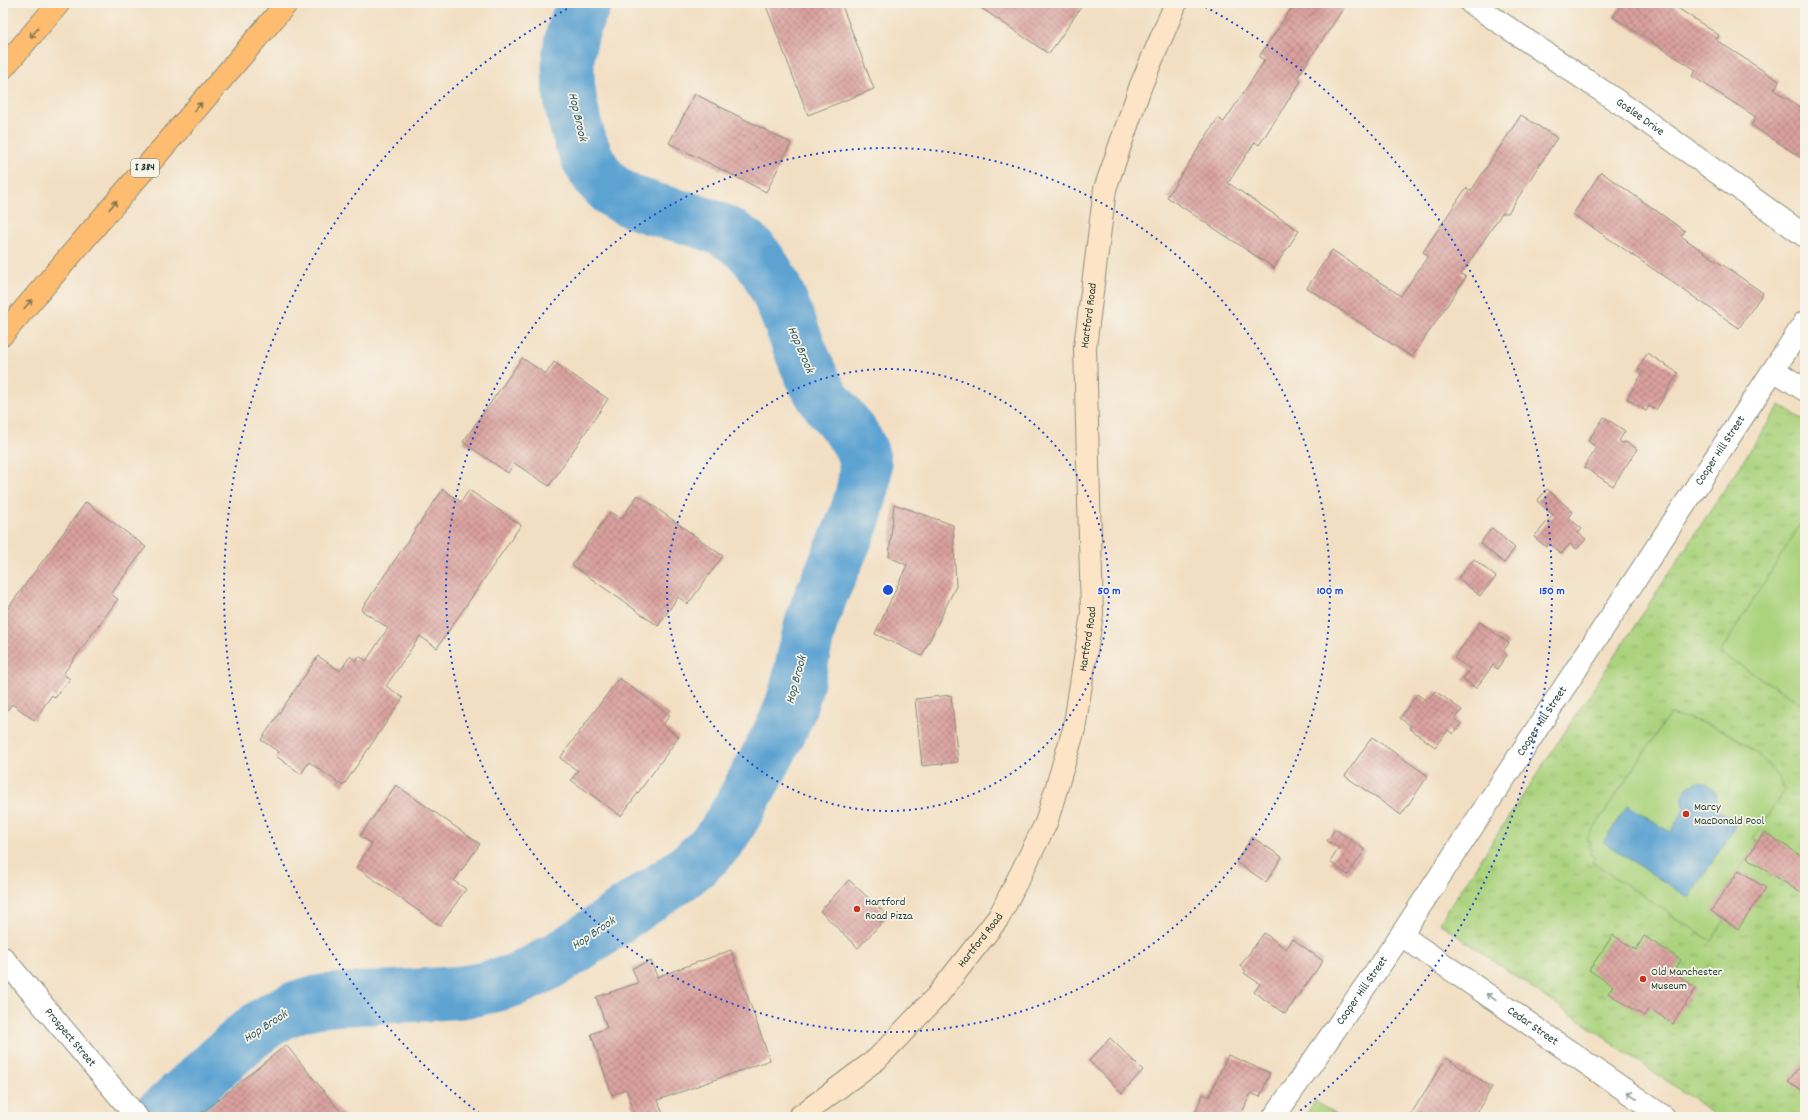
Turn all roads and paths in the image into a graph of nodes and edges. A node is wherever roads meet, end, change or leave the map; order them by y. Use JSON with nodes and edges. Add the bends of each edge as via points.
{"nodes":[{"id":1,"x":59,"y":3,"type":"edge"},
{"id":2,"x":288,"y":3,"type":"edge"},
{"id":3,"x":1176,"y":3,"type":"edge"},
{"id":4,"x":1471,"y":3,"type":"edge"},
{"id":5,"x":3,"y":68,"type":"edge"},
{"id":6,"x":1805,"y":236,"type":"edge"},
{"id":7,"x":1805,"y":322,"type":"edge"},
{"id":8,"x":3,"y":334,"type":"edge"},
{"id":9,"x":1774,"y":370,"type":"junction"},
{"id":10,"x":1805,"y":390,"type":"edge"},
{"id":11,"x":1401,"y":935,"type":"junction"},
{"id":12,"x":3,"y":958,"type":"edge"},
{"id":13,"x":137,"y":1117,"type":"edge"},
{"id":14,"x":799,"y":1117,"type":"edge"},
{"id":15,"x":1274,"y":1117,"type":"edge"},
{"id":16,"x":1664,"y":1117,"type":"edge"}],
"edges":[{"from":1,"to":5,"type":"highway","one_way":true},
{"from":8,"to":2,"type":"highway","number":"I 384","one_way":true},
{"from":3,"to":14,"type":"main road","name":"Hartford Road","via":[[1141,85],[1105,189],[1085,347],[1092,614],[1074,729],[1046,823],[999,917],[937,996],[877,1059]]},
{"from":4,"to":6,"type":"street","name":"Goslee Drive","via":[[1632,111]]},
{"from":7,"to":9,"type":"street","name":"Cooper Hill Street"},
{"from":9,"to":10,"type":"street"},
{"from":9,"to":11,"type":"street","name":"Cooper Hill Street"},
{"from":11,"to":15,"type":"street","name":"Cooper Hill Street"},
{"from":16,"to":11,"type":"street","name":"Cedar Street","one_way":true},
{"from":12,"to":13,"type":"street","name":"Prospect Street"}]}
